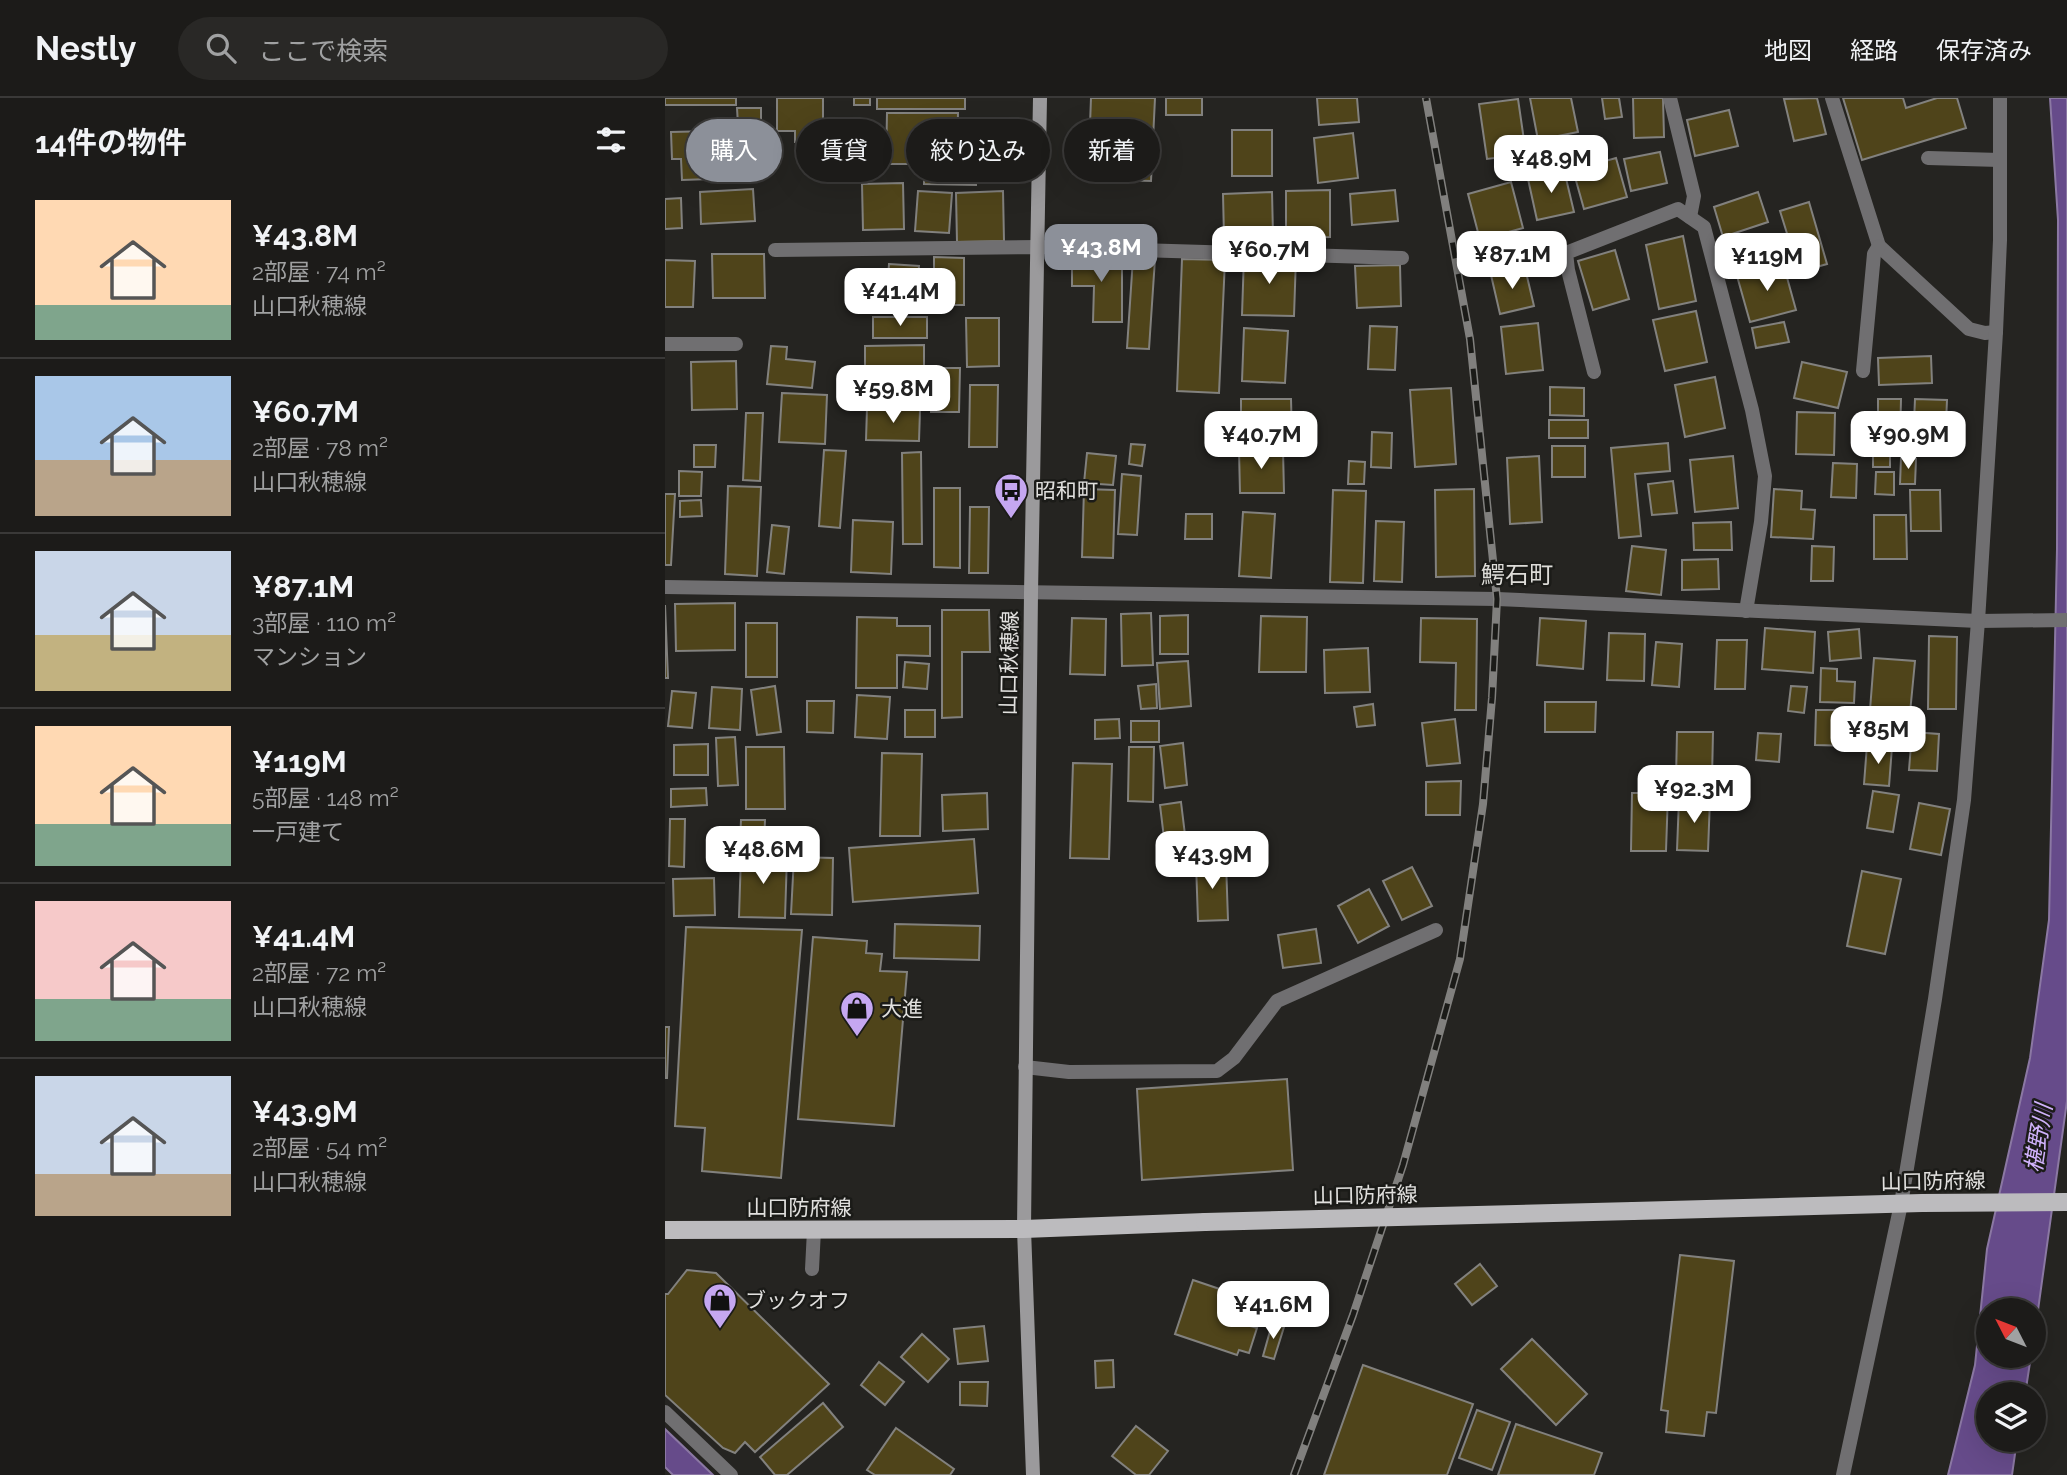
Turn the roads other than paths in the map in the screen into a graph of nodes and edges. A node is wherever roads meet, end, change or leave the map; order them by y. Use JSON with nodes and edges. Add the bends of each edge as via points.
{"nodes":[{"id":1,"x":1040,"y":98,"type":"edge"},
{"id":2,"x":1670,"y":98,"type":"edge"},
{"id":3,"x":1832,"y":98,"type":"edge"},
{"id":4,"x":2000,"y":98,"type":"edge"},
{"id":5,"x":1928,"y":158,"type":"dead end"},
{"id":6,"x":2000,"y":160,"type":"junction"},
{"id":7,"x":1690,"y":217,"type":"junction"},
{"id":8,"x":1879,"y":246,"type":"junction"},
{"id":9,"x":1038,"y":247,"type":"junction"},
{"id":10,"x":775,"y":250,"type":"dead end"},
{"id":11,"x":1566,"y":253,"type":"junction"},
{"id":12,"x":1402,"y":258,"type":"dead end"},
{"id":13,"x":1536,"y":259,"type":"dead end"},
{"id":14,"x":1996,"y":332,"type":"junction"},
{"id":15,"x":665,"y":344,"type":"edge"},
{"id":16,"x":736,"y":344,"type":"dead end"},
{"id":17,"x":1863,"y":371,"type":"dead end"},
{"id":18,"x":1594,"y":372,"type":"dead end"},
{"id":19,"x":665,"y":587,"type":"edge"},
{"id":20,"x":1031,"y":593,"type":"junction"},
{"id":21,"x":1747,"y":611,"type":"junction"},
{"id":22,"x":2067,"y":620,"type":"edge"},
{"id":23,"x":1979,"y":621,"type":"junction"},
{"id":24,"x":1436,"y":930,"type":"dead end"},
{"id":25,"x":1025,"y":1067,"type":"junction"},
{"id":26,"x":2067,"y":1202,"type":"edge"},
{"id":27,"x":1901,"y":1204,"type":"junction"},
{"id":28,"x":1024,"y":1229,"type":"junction"},
{"id":29,"x":665,"y":1230,"type":"edge"},
{"id":30,"x":814,"y":1230,"type":"junction"},
{"id":31,"x":813,"y":1269,"type":"dead end"},
{"id":32,"x":665,"y":1412,"type":"edge"},
{"id":33,"x":731,"y":1475,"type":"edge"},
{"id":34,"x":1033,"y":1475,"type":"edge"},
{"id":35,"x":1843,"y":1475,"type":"edge"}],
"edges":[{"from":1,"to":9,"type":"main road","name":"山口秋穂線"},
{"from":2,"to":7,"type":"street","via":[[1694,196]]},
{"from":3,"to":8,"type":"street"},
{"from":4,"to":6,"type":"street"},
{"from":5,"to":6,"type":"street"},
{"from":6,"to":14,"type":"street"},
{"from":7,"to":11,"type":"street","via":[[1678,209]]},
{"from":7,"to":21,"type":"street","via":[[1704,227],[1765,476]]},
{"from":8,"to":14,"type":"street","via":[[1969,329]]},
{"from":8,"to":17,"type":"street","via":[[1874,254]]},
{"from":9,"to":10,"type":"street"},
{"from":9,"to":12,"type":"street"},
{"from":9,"to":20,"type":"main road","name":"山口秋穂線"},
{"from":11,"to":13,"type":"street"},
{"from":11,"to":18,"type":"street"},
{"from":14,"to":23,"type":"street"},
{"from":15,"to":16,"type":"street"},
{"from":19,"to":20,"type":"street"},
{"from":20,"to":21,"type":"street","via":[[1483,599]]},
{"from":20,"to":25,"type":"main road","name":"山口秋穂線"},
{"from":21,"to":23,"type":"street"},
{"from":22,"to":23,"type":"street"},
{"from":23,"to":27,"type":"street","via":[[1964,800]]},
{"from":24,"to":25,"type":"street","via":[[1277,1001],[1234,1058],[1217,1071],[1069,1072]]},
{"from":25,"to":28,"type":"main road","name":"山口秋穂線"},
{"from":26,"to":27,"type":"main road","name":"山口防府線"},
{"from":27,"to":28,"type":"main road","name":"山口防府線","bridge":true},
{"from":27,"to":35,"type":"street"},
{"from":28,"to":30,"type":"main road","name":"山口防府線"},
{"from":28,"to":34,"type":"main road","name":"山口秋穂線"},
{"from":29,"to":30,"type":"main road","name":"山口防府線"},
{"from":30,"to":31,"type":"street"},
{"from":32,"to":33,"type":"street"}]}
